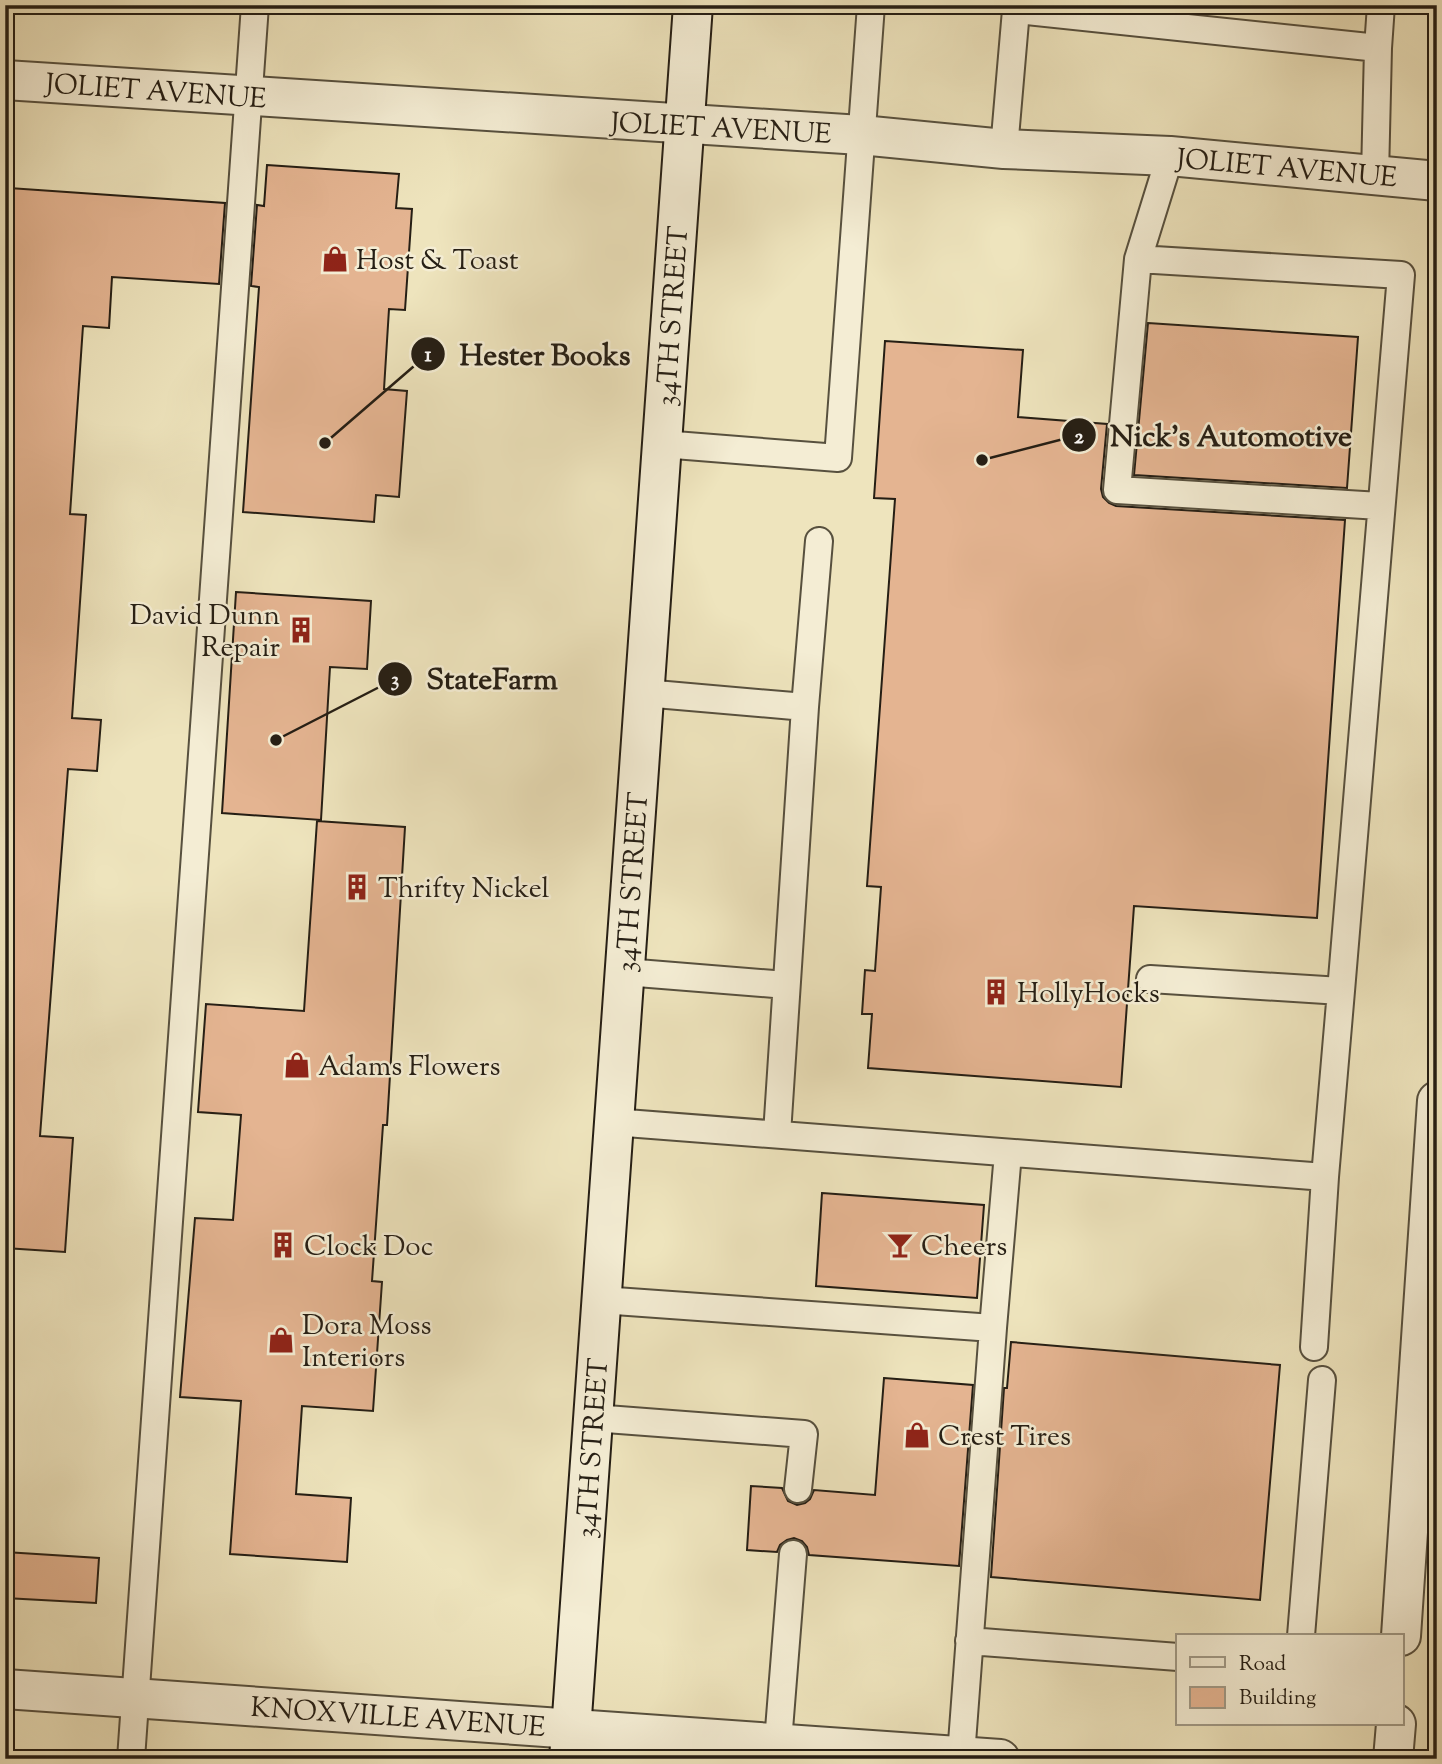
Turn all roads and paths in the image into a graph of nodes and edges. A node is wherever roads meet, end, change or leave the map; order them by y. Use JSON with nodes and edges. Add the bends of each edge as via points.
{"nodes":[{"id":1,"x":255,"y":5,"type":"edge"},
{"id":2,"x":693,"y":5,"type":"edge"},
{"id":3,"x":871,"y":5,"type":"edge"},
{"id":4,"x":1381,"y":5,"type":"edge"},
{"id":5,"x":1016,"y":8,"type":"edge"},
{"id":6,"x":1378,"y":48,"type":"junction"},
{"id":7,"x":5,"y":80,"type":"edge"},
{"id":8,"x":249,"y":96,"type":"junction"},
{"id":9,"x":685,"y":125,"type":"junction"},
{"id":10,"x":861,"y":135,"type":"junction"},
{"id":11,"x":1004,"y":149,"type":"junction"},
{"id":12,"x":1170,"y":156,"type":"junction"},
{"id":13,"x":1375,"y":176,"type":"junction"},
{"id":14,"x":1437,"y":181,"type":"edge"},
{"id":15,"x":1138,"y":259,"type":"junction"},
{"id":16,"x":662,"y":444,"type":"junction"},
{"id":17,"x":1380,"y":506,"type":"junction"},
{"id":18,"x":819,"y":541,"type":"dead end"},
{"id":19,"x":644,"y":692,"type":"junction"},
{"id":20,"x":805,"y":708,"type":"junction"},
{"id":21,"x":625,"y":972,"type":"junction"},
{"id":22,"x":1150,"y":979,"type":"dead end"},
{"id":23,"x":786,"y":985,"type":"junction"},
{"id":24,"x":1341,"y":991,"type":"junction"},
{"id":25,"x":1437,"y":1101,"type":"edge"},
{"id":26,"x":614,"y":1122,"type":"junction"},
{"id":27,"x":777,"y":1135,"type":"junction"},
{"id":28,"x":1008,"y":1153,"type":"junction"},
{"id":29,"x":1325,"y":1177,"type":"junction"},
{"id":30,"x":601,"y":1300,"type":"junction"},
{"id":31,"x":993,"y":1328,"type":"junction"},
{"id":32,"x":1314,"y":1347,"type":"dead end"},
{"id":33,"x":1321,"y":1380,"type":"dead end"},
{"id":34,"x":593,"y":1418,"type":"junction"},
{"id":35,"x":798,"y":1489,"type":"dead end"},
{"id":36,"x":793,"y":1553,"type":"dead end"},
{"id":37,"x":1301,"y":1634,"type":"edge"},
{"id":38,"x":1401,"y":1634,"type":"edge"},
{"id":39,"x":969,"y":1642,"type":"junction"},
{"id":40,"x":1176,"y":1657,"type":"edge"},
{"id":41,"x":5,"y":1689,"type":"edge"},
{"id":42,"x":135,"y":1698,"type":"junction"},
{"id":43,"x":1396,"y":1726,"type":"edge"},
{"id":44,"x":778,"y":1742,"type":"junction"},
{"id":45,"x":570,"y":1743,"type":"edge"},
{"id":46,"x":961,"y":1756,"type":"junction"},
{"id":47,"x":131,"y":1759,"type":"edge"},
{"id":48,"x":1000,"y":1759,"type":"edge"},
{"id":49,"x":1393,"y":1759,"type":"edge"}],
"edges":[{"from":1,"to":8,"type":"lane"},
{"from":2,"to":9,"type":"street","name":"34TH STREET"},
{"from":3,"to":10,"type":"lane"},
{"from":4,"to":6,"type":"lane"},
{"from":5,"to":6,"type":"lane"},
{"from":5,"to":11,"type":"lane"},
{"from":6,"to":13,"type":"lane"},
{"from":7,"to":8,"type":"street","name":"JOLIET AVENUE"},
{"from":8,"to":9,"type":"street","name":"JOLIET AVENUE"},
{"from":8,"to":42,"type":"lane"},
{"from":9,"to":10,"type":"street","name":"JOLIET AVENUE"},
{"from":9,"to":16,"type":"street","name":"34TH STREET"},
{"from":10,"to":11,"type":"street","name":"JOLIET AVENUE"},
{"from":10,"to":16,"type":"lane","via":[[838,458]]},
{"from":11,"to":12,"type":"street","name":"JOLIET AVENUE"},
{"from":12,"to":13,"type":"street","name":"JOLIET AVENUE"},
{"from":12,"to":15,"type":"lane"},
{"from":13,"to":14,"type":"street","name":"JOLIET AVENUE"},
{"from":15,"to":17,"type":"lane","via":[[1117,489]]},
{"from":15,"to":17,"type":"lane","via":[[1401,275]]},
{"from":16,"to":19,"type":"street","name":"34TH STREET"},
{"from":17,"to":24,"type":"lane"},
{"from":18,"to":20,"type":"lane"},
{"from":19,"to":20,"type":"lane"},
{"from":19,"to":21,"type":"street","name":"34TH STREET"},
{"from":20,"to":23,"type":"lane"},
{"from":21,"to":23,"type":"lane"},
{"from":21,"to":26,"type":"street","name":"34TH STREET"},
{"from":22,"to":24,"type":"lane"},
{"from":23,"to":27,"type":"lane"},
{"from":24,"to":29,"type":"lane"},
{"from":25,"to":38,"type":"street"},
{"from":26,"to":27,"type":"lane"},
{"from":26,"to":30,"type":"street","name":"34TH STREET"},
{"from":27,"to":28,"type":"lane"},
{"from":28,"to":29,"type":"lane"},
{"from":28,"to":31,"type":"lane"},
{"from":29,"to":32,"type":"lane"},
{"from":30,"to":31,"type":"lane"},
{"from":30,"to":34,"type":"street","name":"34TH STREET"},
{"from":31,"to":39,"type":"lane"},
{"from":33,"to":37,"type":"lane"},
{"from":34,"to":35,"type":"lane","via":[[804,1434]]},
{"from":34,"to":45,"type":"street","name":"34TH STREET"},
{"from":36,"to":44,"type":"lane"},
{"from":39,"to":40,"type":"lane"},
{"from":39,"to":46,"type":"lane"},
{"from":41,"to":42,"type":"street","name":"KNOXVILLE AVENUE"},
{"from":42,"to":45,"type":"street","name":"KNOXVILLE AVENUE"},
{"from":42,"to":47,"type":"lane"},
{"from":43,"to":49,"type":"street"},
{"from":44,"to":45,"type":"street","name":"KNOXVILLE AVENUE"},
{"from":44,"to":46,"type":"street","name":"KNOXVILLE AVENUE"},
{"from":46,"to":48,"type":"street","name":"KNOXVILLE AVENUE"}]}
